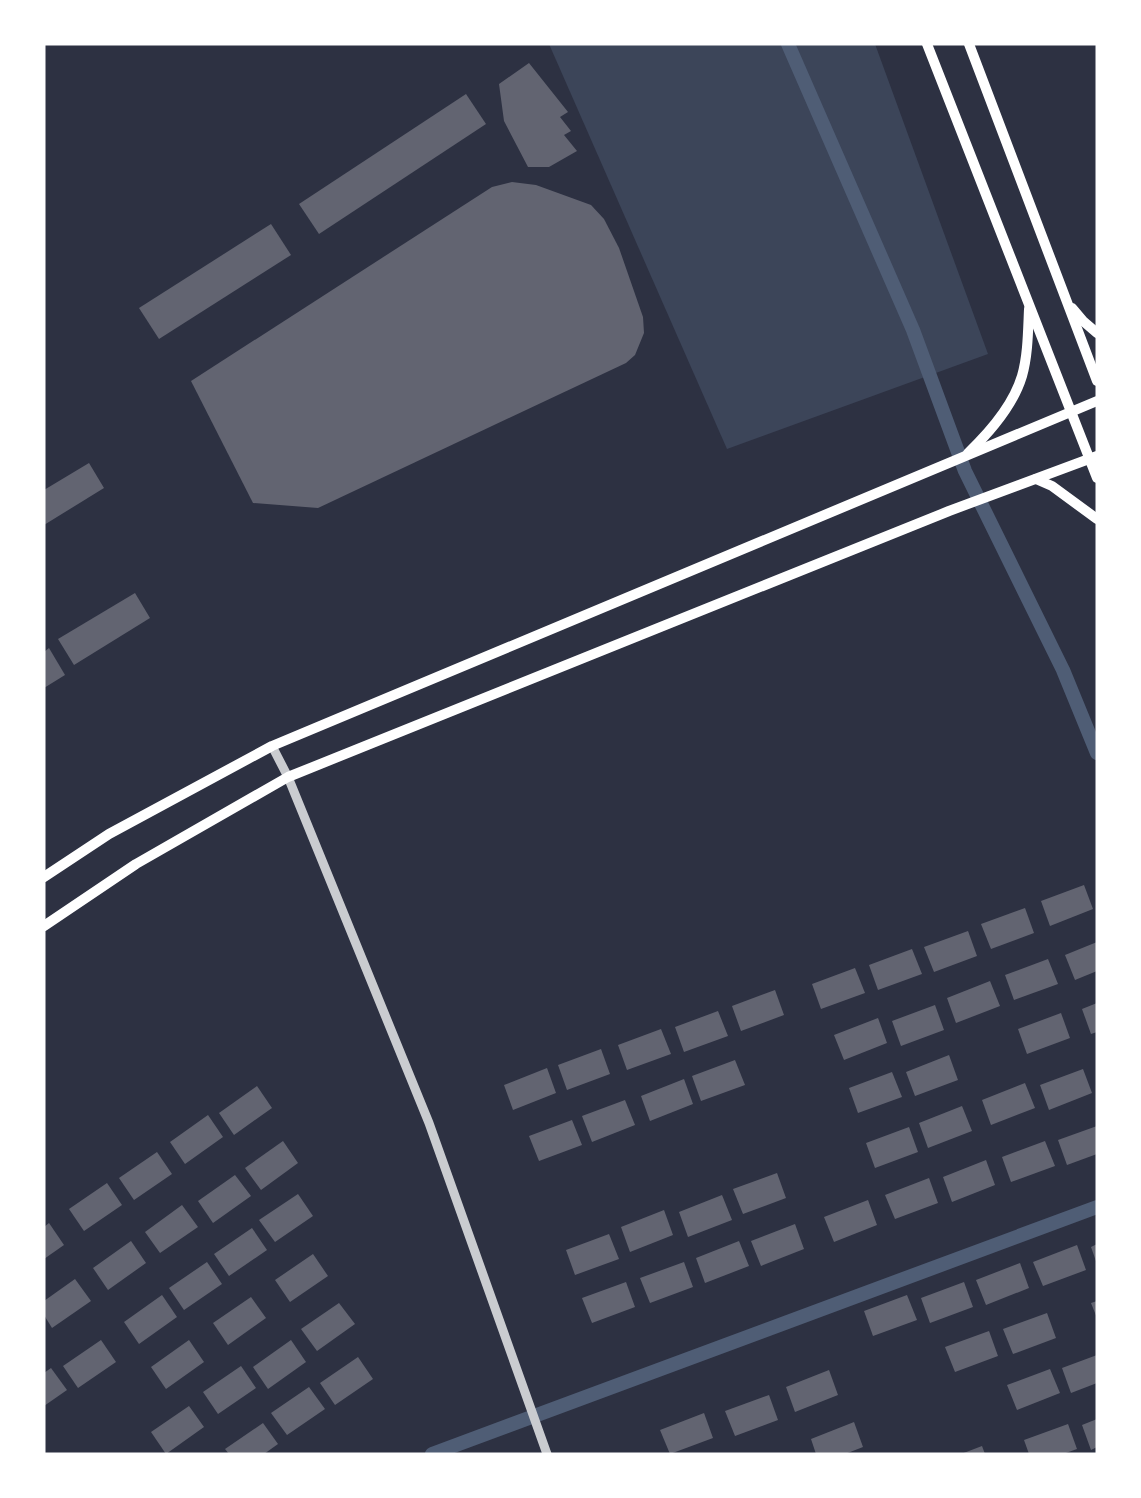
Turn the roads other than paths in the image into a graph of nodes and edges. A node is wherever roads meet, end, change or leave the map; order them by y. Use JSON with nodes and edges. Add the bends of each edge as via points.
{"nodes":[{"id":1,"x":927,"y":44,"type":"edge"},
{"id":2,"x":970,"y":44,"type":"edge"},
{"id":3,"x":1068,"y":303,"type":"junction"},
{"id":4,"x":1030,"y":306,"type":"junction"},
{"id":5,"x":1097,"y":332,"type":"edge"},
{"id":6,"x":1097,"y":381,"type":"edge"},
{"id":7,"x":1097,"y":401,"type":"edge"},
{"id":8,"x":1070,"y":411,"type":"junction"},
{"id":9,"x":965,"y":456,"type":"junction"},
{"id":10,"x":1094,"y":457,"type":"edge"},
{"id":11,"x":1097,"y":478,"type":"edge"},
{"id":12,"x":1036,"y":479,"type":"junction"},
{"id":13,"x":1097,"y":519,"type":"edge"},
{"id":14,"x":272,"y":746,"type":"junction"},
{"id":15,"x":288,"y":776,"type":"junction"},
{"id":16,"x":44,"y":877,"type":"edge"},
{"id":17,"x":44,"y":926,"type":"edge"},
{"id":18,"x":547,"y":1454,"type":"edge"}],
"edges":[{"from":1,"to":4,"type":"main road"},
{"from":2,"to":3,"type":"main road"},
{"from":3,"to":5,"type":"main road"},
{"from":3,"to":6,"type":"main road"},
{"from":4,"to":8,"type":"main road"},
{"from":4,"to":9,"type":"main road","via":[[1022,375],[1013,399]]},
{"from":7,"to":8,"type":"main road"},
{"from":8,"to":9,"type":"main road"},
{"from":8,"to":10,"type":"main road"},
{"from":9,"to":14,"type":"main road"},
{"from":10,"to":11,"type":"main road"},
{"from":10,"to":12,"type":"main road"},
{"from":12,"to":13,"type":"main road"},
{"from":12,"to":15,"type":"main road"},
{"from":14,"to":15,"type":"street"},
{"from":14,"to":16,"type":"main road","via":[[109,834]]},
{"from":15,"to":17,"type":"main road","via":[[136,864]]},
{"from":15,"to":18,"type":"street","via":[[429,1123]]}]}
